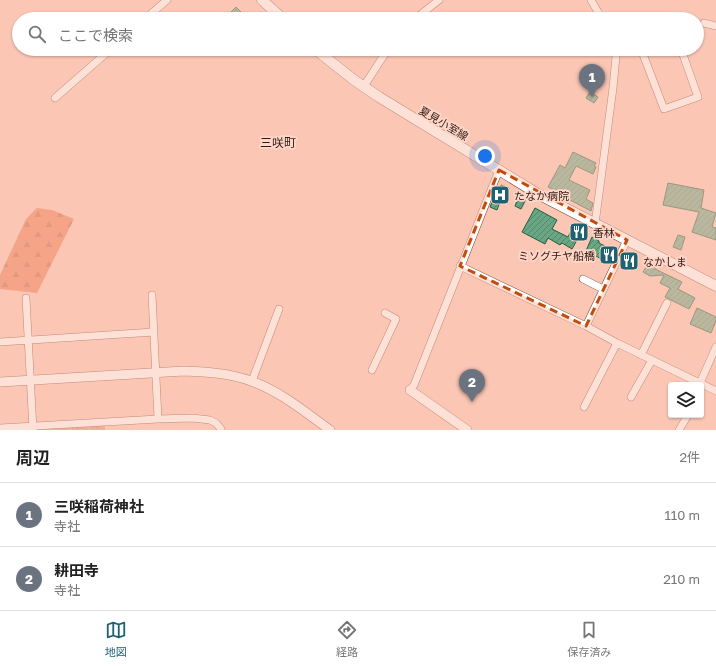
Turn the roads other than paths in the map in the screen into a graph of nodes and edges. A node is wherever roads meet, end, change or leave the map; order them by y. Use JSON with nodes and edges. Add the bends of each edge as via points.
{"nodes":[{"id":1,"x":167,"y":0,"type":"edge"},
{"id":2,"x":263,"y":0,"type":"edge"},
{"id":3,"x":439,"y":0,"type":"edge"},
{"id":4,"x":591,"y":0,"type":"edge"},
{"id":5,"x":153,"y":12,"type":"edge"},
{"id":6,"x":276,"y":12,"type":"edge"},
{"id":7,"x":424,"y":12,"type":"edge"},
{"id":8,"x":598,"y":12,"type":"edge"},
{"id":9,"x":704,"y":23,"type":"dead end"},
{"id":10,"x":716,"y":26,"type":"edge"},
{"id":11,"x":103,"y":56,"type":"edge"},
{"id":12,"x":324,"y":56,"type":"edge"},
{"id":13,"x":383,"y":56,"type":"edge"},
{"id":14,"x":616,"y":56,"type":"edge"},
{"id":15,"x":644,"y":56,"type":"edge"},
{"id":16,"x":683,"y":56,"type":"edge"},
{"id":17,"x":364,"y":86,"type":"junction"},
{"id":18,"x":55,"y":98,"type":"dead end"},
{"id":19,"x":499,"y":170,"type":"junction"},
{"id":20,"x":595,"y":224,"type":"junction"},
{"id":21,"x":627,"y":240,"type":"junction"},
{"id":22,"x":460,"y":266,"type":"junction"},
{"id":23,"x":583,"y":279,"type":"dead end"},
{"id":24,"x":716,"y":286,"type":"edge"},
{"id":25,"x":603,"y":289,"type":"junction"},
{"id":26,"x":152,"y":295,"type":"dead end"},
{"id":27,"x":26,"y":298,"type":"dead end"},
{"id":28,"x":667,"y":303,"type":"dead end"},
{"id":29,"x":279,"y":309,"type":"dead end"},
{"id":30,"x":385,"y":313,"type":"dead end"},
{"id":31,"x":586,"y":326,"type":"junction"},
{"id":32,"x":154,"y":332,"type":"junction"},
{"id":33,"x":29,"y":340,"type":"junction"},
{"id":34,"x":0,"y":342,"type":"edge"},
{"id":35,"x":618,"y":343,"type":"junction"},
{"id":36,"x":716,"y":347,"type":"edge"},
{"id":37,"x":641,"y":355,"type":"junction"},
{"id":38,"x":652,"y":360,"type":"junction"},
{"id":39,"x":372,"y":370,"type":"dead end"},
{"id":40,"x":156,"y":373,"type":"junction"},
{"id":41,"x":30,"y":380,"type":"junction"},
{"id":42,"x":252,"y":381,"type":"junction"},
{"id":43,"x":0,"y":382,"type":"edge"},
{"id":44,"x":693,"y":382,"type":"edge"},
{"id":45,"x":704,"y":382,"type":"edge"},
{"id":46,"x":704,"y":388,"type":"edge"},
{"id":47,"x":410,"y":390,"type":"joint"},
{"id":48,"x":716,"y":391,"type":"edge"},
{"id":49,"x":631,"y":397,"type":"dead end"},
{"id":50,"x":584,"y":407,"type":"dead end"},
{"id":51,"x":158,"y":418,"type":"junction"},
{"id":52,"x":686,"y":418,"type":"edge"},
{"id":53,"x":0,"y":428,"type":"edge"},
{"id":54,"x":33,"y":428,"type":"edge"},
{"id":55,"x":221,"y":429,"type":"dead end"},
{"id":56,"x":330,"y":430,"type":"edge"},
{"id":57,"x":467,"y":430,"type":"edge"},
{"id":58,"x":679,"y":430,"type":"edge"}],
"edges":[{"from":1,"to":5,"type":"street"},
{"from":2,"to":6,"type":"main road"},
{"from":3,"to":7,"type":"street"},
{"from":4,"to":8,"type":"street"},
{"from":9,"to":10,"type":"street"},
{"from":11,"to":18,"type":"street"},
{"from":12,"to":17,"type":"main road","name":"夏見小室線"},
{"from":13,"to":17,"type":"street"},
{"from":14,"to":20,"type":"street"},
{"from":15,"to":16,"type":"street","via":[[664,109],[698,97]]},
{"from":17,"to":19,"type":"main road","name":"夏見小室線"},
{"from":19,"to":20,"type":"main road","name":"夏見小室線"},
{"from":19,"to":22,"type":"street"},
{"from":20,"to":21,"type":"main road","name":"夏見小室線"},
{"from":21,"to":24,"type":"main road","name":"夏見小室線"},
{"from":21,"to":25,"type":"street"},
{"from":22,"to":31,"type":"street"},
{"from":22,"to":47,"type":"street"},
{"from":23,"to":25,"type":"street"},
{"from":25,"to":31,"type":"street"},
{"from":26,"to":32,"type":"street"},
{"from":27,"to":33,"type":"street"},
{"from":28,"to":37,"type":"street"},
{"from":29,"to":42,"type":"street"},
{"from":30,"to":39,"type":"street","via":[[396,319]]},
{"from":31,"to":35,"type":"street"},
{"from":32,"to":33,"type":"street"},
{"from":32,"to":40,"type":"street"},
{"from":33,"to":34,"type":"street"},
{"from":33,"to":41,"type":"street"},
{"from":35,"to":37,"type":"street"},
{"from":35,"to":50,"type":"street"},
{"from":36,"to":45,"type":"street"},
{"from":37,"to":38,"type":"street"},
{"from":38,"to":44,"type":"street"},
{"from":38,"to":49,"type":"street"},
{"from":40,"to":41,"type":"street"},
{"from":40,"to":42,"type":"street","via":[[206,372]]},
{"from":40,"to":51,"type":"street"},
{"from":41,"to":43,"type":"street"},
{"from":41,"to":54,"type":"street"},
{"from":42,"to":56,"type":"street","via":[[291,401]]},
{"from":46,"to":48,"type":"street"},
{"from":47,"to":57,"type":"street"},
{"from":51,"to":54,"type":"street"},
{"from":51,"to":55,"type":"street","via":[[210,420],[216,422]]},
{"from":52,"to":58,"type":"street"},
{"from":53,"to":54,"type":"street"}]}
